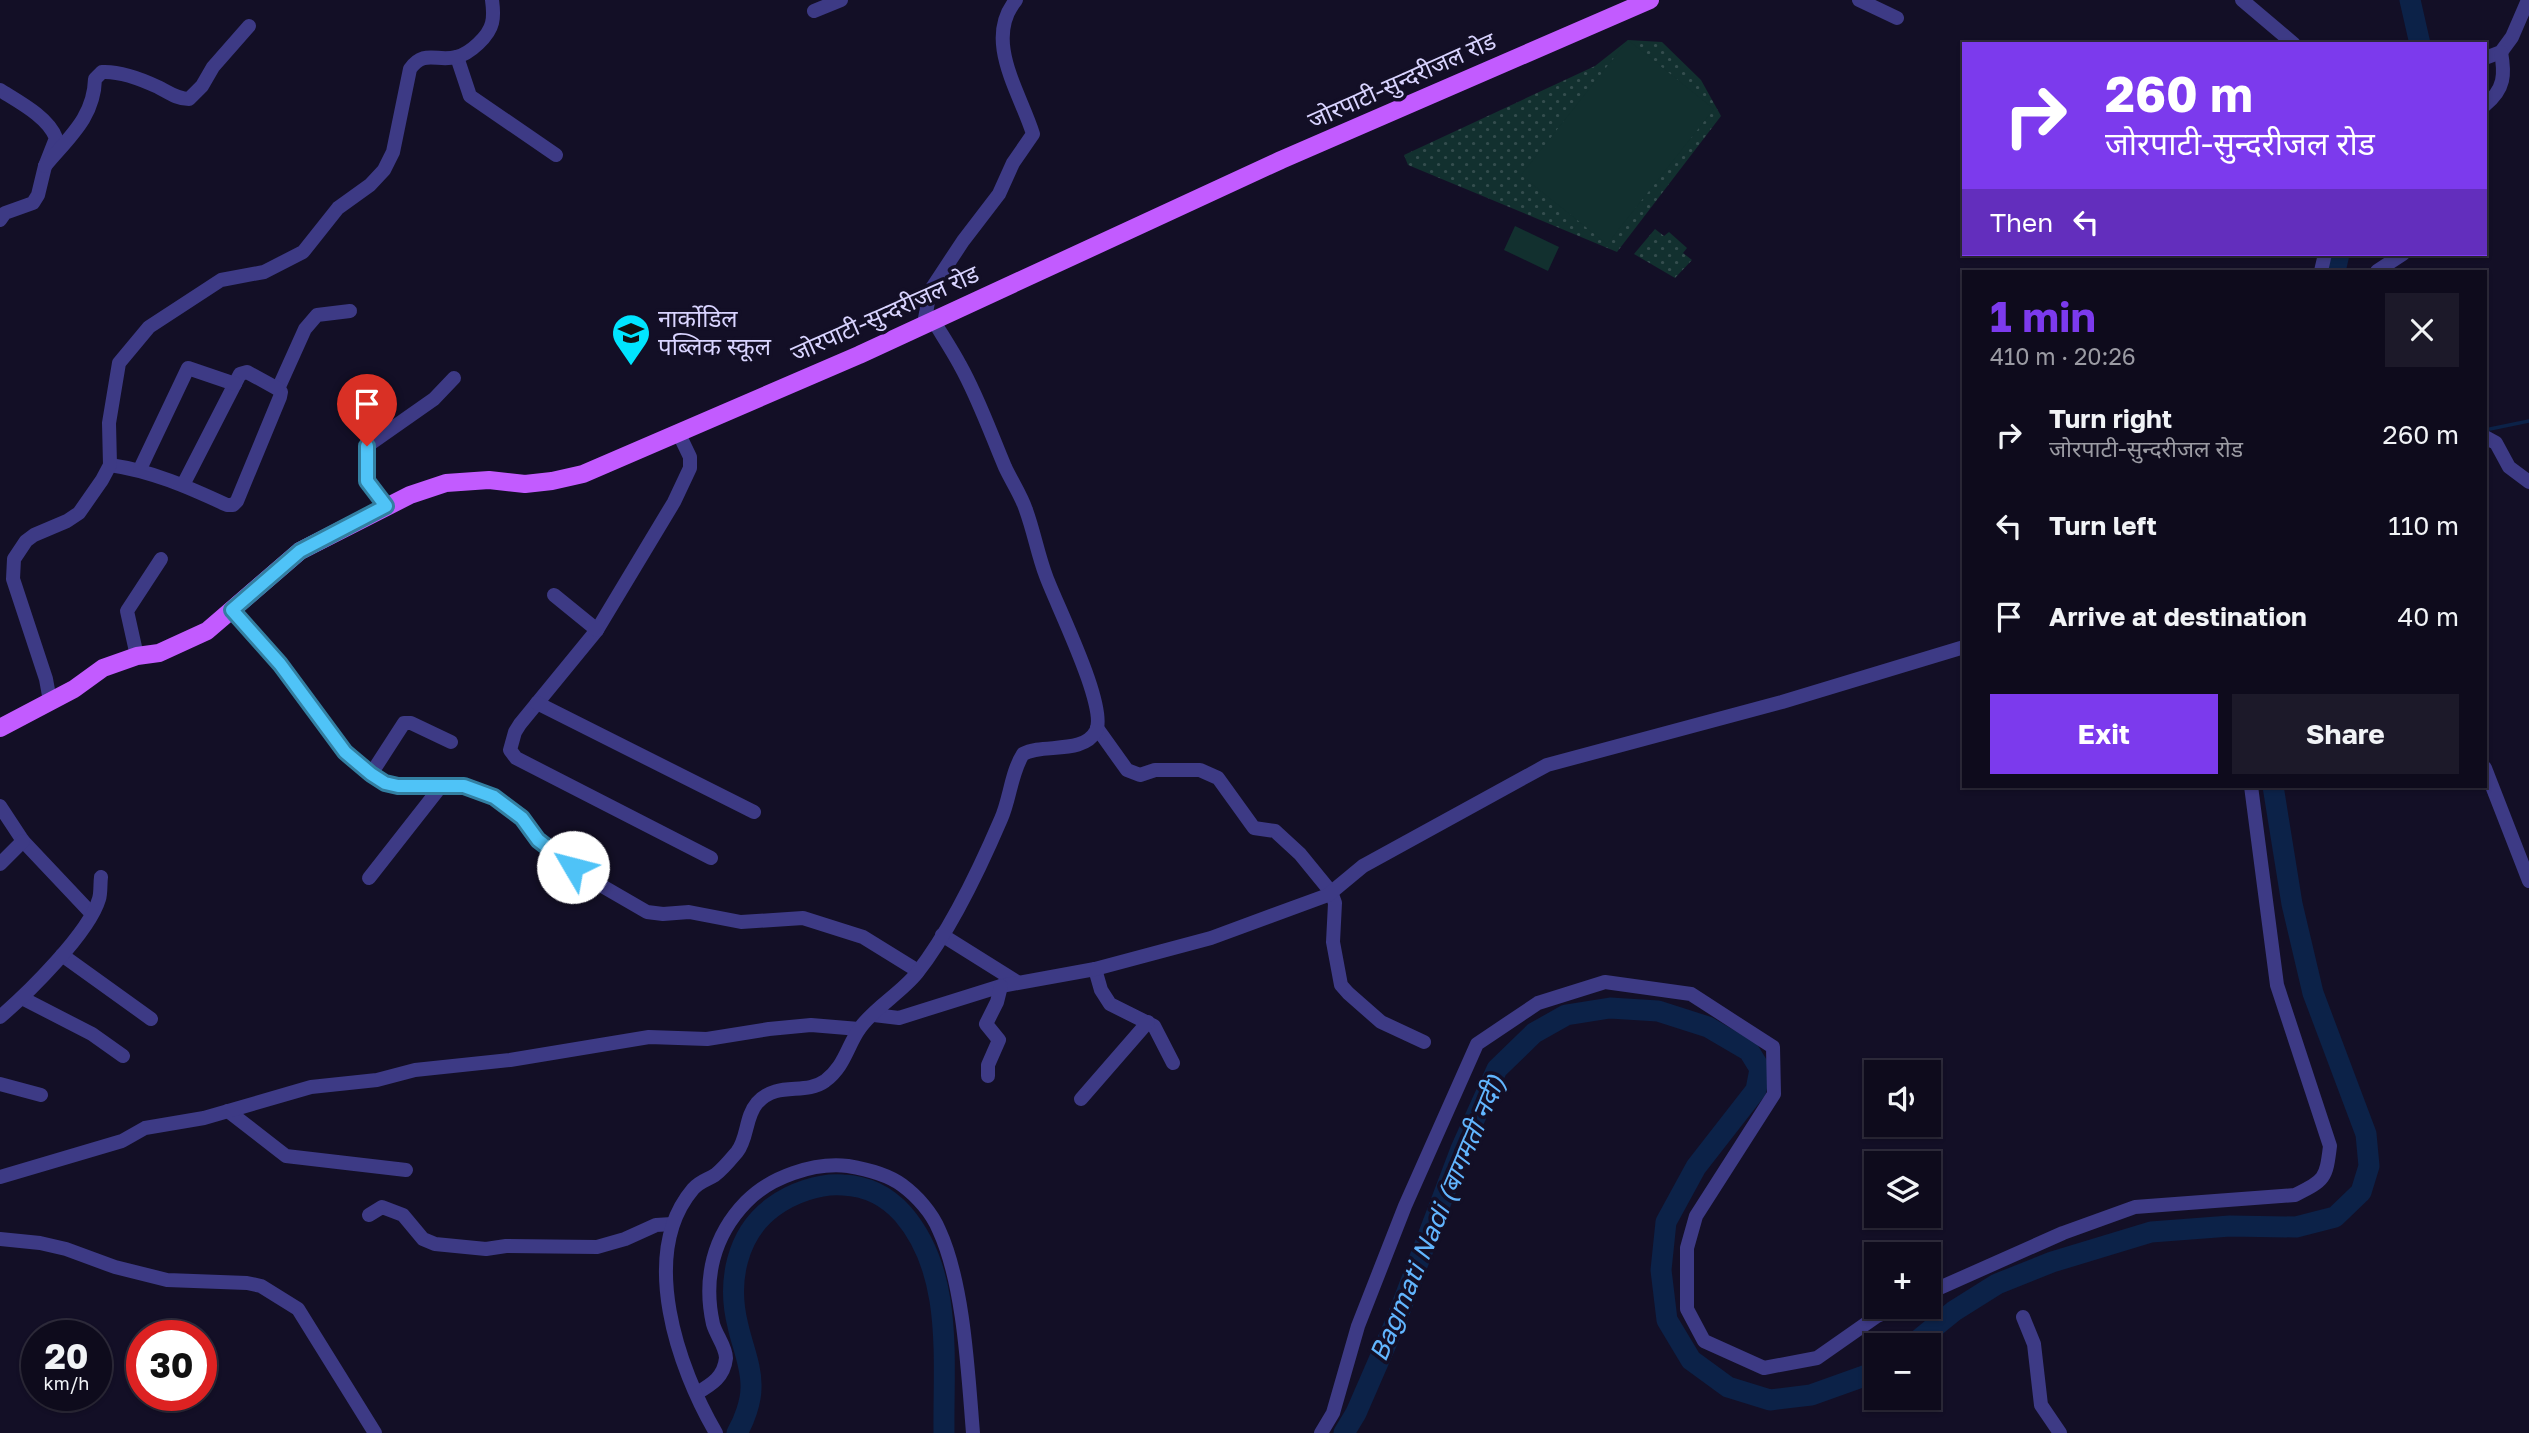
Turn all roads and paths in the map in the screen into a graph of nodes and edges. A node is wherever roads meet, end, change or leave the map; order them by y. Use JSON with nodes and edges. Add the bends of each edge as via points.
{"nodes":[{"id":1,"x":492,"y":0,"type":"edge"},
{"id":2,"x":841,"y":0,"type":"edge"},
{"id":3,"x":1016,"y":0,"type":"edge"},
{"id":4,"x":1650,"y":0,"type":"edge"},
{"id":5,"x":1859,"y":0,"type":"edge"},
{"id":6,"x":2242,"y":0,"type":"edge"},
{"id":7,"x":2528,"y":0,"type":"edge"},
{"id":8,"x":814,"y":11,"type":"dead end"},
{"id":9,"x":1897,"y":18,"type":"dead end"},
{"id":10,"x":249,"y":26,"type":"dead end"},
{"id":11,"x":2292,"y":42,"type":"edge"},
{"id":12,"x":2501,"y":52,"type":"junction"},
{"id":13,"x":457,"y":57,"type":"junction"},
{"id":14,"x":2487,"y":57,"type":"edge"},
{"id":15,"x":0,"y":90,"type":"edge"},
{"id":16,"x":2487,"y":102,"type":"edge"},
{"id":17,"x":556,"y":155,"type":"dead end"},
{"id":18,"x":45,"y":166,"type":"junction"},
{"id":19,"x":0,"y":219,"type":"edge"},
{"id":20,"x":2400,"y":256,"type":"edge"},
{"id":21,"x":2379,"y":270,"type":"edge"},
{"id":22,"x":350,"y":311,"type":"dead end"},
{"id":23,"x":929,"y":322,"type":"junction"},
{"id":24,"x":454,"y":377,"type":"dead end"},
{"id":25,"x":235,"y":384,"type":"junction"},
{"id":26,"x":278,"y":389,"type":"junction"},
{"id":27,"x":678,"y":432,"type":"junction"},
{"id":28,"x":2487,"y":437,"type":"edge"},
{"id":29,"x":110,"y":465,"type":"junction"},
{"id":30,"x":140,"y":469,"type":"junction"},
{"id":31,"x":2529,"y":482,"type":"edge"},
{"id":32,"x":183,"y":485,"type":"junction"},
{"id":33,"x":386,"y":506,"type":"junction"},
{"id":34,"x":162,"y":559,"type":"dead end"},
{"id":35,"x":554,"y":595,"type":"dead end"},
{"id":36,"x":232,"y":610,"type":"junction"},
{"id":37,"x":597,"y":630,"type":"junction"},
{"id":38,"x":1962,"y":648,"type":"edge"},
{"id":39,"x":137,"y":656,"type":"junction"},
{"id":40,"x":50,"y":701,"type":"junction"},
{"id":41,"x":537,"y":703,"type":"junction"},
{"id":42,"x":0,"y":728,"type":"edge"},
{"id":43,"x":1097,"y":728,"type":"junction"},
{"id":44,"x":451,"y":742,"type":"dead end"},
{"id":45,"x":2487,"y":773,"type":"edge"},
{"id":46,"x":371,"y":774,"type":"junction"},
{"id":47,"x":442,"y":785,"type":"junction"},
{"id":48,"x":2251,"y":788,"type":"edge"},
{"id":49,"x":0,"y":806,"type":"edge"},
{"id":50,"x":754,"y":812,"type":"dead end"},
{"id":51,"x":23,"y":841,"type":"junction"},
{"id":52,"x":711,"y":858,"type":"dead end"},
{"id":53,"x":0,"y":864,"type":"edge"},
{"id":54,"x":100,"y":877,"type":"dead end"},
{"id":55,"x":369,"y":878,"type":"dead end"},
{"id":56,"x":2529,"y":881,"type":"edge"},
{"id":57,"x":1331,"y":892,"type":"junction"},
{"id":58,"x":91,"y":913,"type":"junction"},
{"id":59,"x":942,"y":935,"type":"junction"},
{"id":60,"x":62,"y":955,"type":"junction"},
{"id":61,"x":1095,"y":969,"type":"junction"},
{"id":62,"x":918,"y":971,"type":"junction"},
{"id":63,"x":1017,"y":982,"type":"junction"},
{"id":64,"x":1001,"y":986,"type":"junction"},
{"id":65,"x":22,"y":998,"type":"junction"},
{"id":66,"x":874,"y":1015,"type":"junction"},
{"id":67,"x":0,"y":1017,"type":"edge"},
{"id":68,"x":150,"y":1019,"type":"dead end"},
{"id":69,"x":1147,"y":1022,"type":"junction"},
{"id":70,"x":859,"y":1029,"type":"junction"},
{"id":71,"x":1424,"y":1042,"type":"dead end"},
{"id":72,"x":123,"y":1056,"type":"dead end"},
{"id":73,"x":1173,"y":1063,"type":"dead end"},
{"id":74,"x":988,"y":1076,"type":"dead end"},
{"id":75,"x":0,"y":1084,"type":"edge"},
{"id":76,"x":41,"y":1095,"type":"dead end"},
{"id":77,"x":1081,"y":1099,"type":"dead end"},
{"id":78,"x":228,"y":1111,"type":"junction"},
{"id":79,"x":406,"y":1170,"type":"dead end"},
{"id":80,"x":0,"y":1177,"type":"edge"},
{"id":81,"x":369,"y":1215,"type":"dead end"},
{"id":82,"x":672,"y":1224,"type":"junction"},
{"id":83,"x":0,"y":1239,"type":"edge"},
{"id":84,"x":1941,"y":1287,"type":"edge"},
{"id":85,"x":2023,"y":1317,"type":"dead end"},
{"id":86,"x":1873,"y":1319,"type":"edge"},
{"id":87,"x":697,"y":1392,"type":"junction"},
{"id":88,"x":715,"y":1430,"type":"edge"},
{"id":89,"x":374,"y":1433,"type":"edge"},
{"id":90,"x":973,"y":1433,"type":"edge"},
{"id":91,"x":1321,"y":1433,"type":"edge"},
{"id":92,"x":2060,"y":1433,"type":"edge"}],
"edges":[{"from":1,"to":13,"type":"street","via":[[492,24],[477,44]]},
{"from":2,"to":8,"type":"street"},
{"from":3,"to":23,"type":"street","via":[[1004,20],[1001,39],[1032,134],[999,194],[930,291]]},
{"from":4,"to":23,"type":"main road","name":"जोरपाटी-सुन्दरीजल रोड","via":[[1281,160]]},
{"from":5,"to":9,"type":"street"},
{"from":6,"to":11,"type":"street"},
{"from":7,"to":12,"type":"street"},
{"from":10,"to":18,"type":"street","via":[[189,99],[126,75],[102,72],[95,79],[87,116]]},
{"from":12,"to":14,"type":"street"},
{"from":12,"to":16,"type":"street","via":[[2505,74]]},
{"from":13,"to":17,"type":"street","via":[[471,96]]},
{"from":13,"to":29,"type":"street","via":[[416,60],[410,69],[396,142],[384,170],[361,194],[338,208],[303,252],[264,272],[221,280],[149,327],[132,346],[119,363],[114,384]]},
{"from":15,"to":18,"type":"street","via":[[53,130],[56,138]]},
{"from":18,"to":19,"type":"street","via":[[33,203]]},
{"from":20,"to":21,"type":"street"},
{"from":22,"to":26,"type":"street","via":[[317,315],[305,329]]},
{"from":23,"to":27,"type":"main road","name":"जोरपाटी-सुन्दरीजल रोड"},
{"from":23,"to":43,"type":"street","via":[[961,367],[1026,509],[1046,576],[1089,684]]},
{"from":24,"to":33,"type":"street","via":[[434,399],[367,446],[367,481]]},
{"from":25,"to":26,"type":"street","via":[[240,374],[247,372]]},
{"from":25,"to":30,"type":"street","via":[[186,369]]},
{"from":25,"to":32,"type":"street"},
{"from":26,"to":32,"type":"street","via":[[281,397],[237,501],[227,505]]},
{"from":27,"to":33,"type":"main road","name":"जोरपाटी-सुन्दरीजल रोड","via":[[583,474],[524,484],[489,480],[446,483]]},
{"from":27,"to":37,"type":"street","via":[[690,468]]},
{"from":28,"to":31,"type":"street","via":[[2496,443],[2509,467]]},
{"from":29,"to":30,"type":"street"},
{"from":29,"to":40,"type":"street","via":[[79,513],[34,535],[14,559],[13,579]]},
{"from":30,"to":32,"type":"street"},
{"from":33,"to":36,"type":"main road","name":"जोरपाटी-सुन्दरीजल रोड","via":[[300,551]]},
{"from":34,"to":39,"type":"street","via":[[127,611]]},
{"from":35,"to":37,"type":"street"},
{"from":36,"to":39,"type":"main road","name":"जोरपाटी-सुन्दरीजल रोड","via":[[185,643]]},
{"from":36,"to":46,"type":"street","via":[[280,664],[345,752]]},
{"from":37,"to":41,"type":"street"},
{"from":38,"to":57,"type":"street","via":[[1547,765],[1363,866]]},
{"from":39,"to":40,"type":"main road","name":"जोरपाटी-सुन्दरीजल रोड","via":[[103,668]]},
{"from":40,"to":42,"type":"main road","name":"जोरपाटी-सुन्दरीजल रोड"},
{"from":41,"to":50,"type":"street"},
{"from":41,"to":52,"type":"street","via":[[515,732],[512,755]]},
{"from":43,"to":57,"type":"street","via":[[1127,770],[1140,775],[1155,770],[1200,770],[1218,778],[1254,828],[1275,831]]},
{"from":43,"to":59,"type":"street","via":[[1092,737],[1073,746],[1023,754],[1002,817]]},
{"from":44,"to":46,"type":"street","via":[[404,723]]},
{"from":45,"to":56,"type":"street"},
{"from":46,"to":47,"type":"street","via":[[398,786]]},
{"from":47,"to":55,"type":"street"},
{"from":47,"to":62,"type":"street","via":[[464,786],[494,797],[522,818],[555,854],[647,912],[689,912],[741,922],[803,918],[863,937]]},
{"from":48,"to":84,"type":"street","via":[[2277,985],[2330,1146],[2327,1172],[2317,1184],[2295,1195],[2135,1207]]},
{"from":49,"to":51,"type":"street"},
{"from":51,"to":53,"type":"street"},
{"from":51,"to":58,"type":"street"},
{"from":54,"to":58,"type":"street","via":[[99,899]]},
{"from":57,"to":61,"type":"street","via":[[1211,938]]},
{"from":57,"to":71,"type":"street","via":[[1341,985],[1381,1022]]},
{"from":58,"to":60,"type":"street"},
{"from":59,"to":62,"type":"street"},
{"from":59,"to":63,"type":"street"},
{"from":60,"to":65,"type":"street"},
{"from":60,"to":68,"type":"street"},
{"from":61,"to":63,"type":"street"},
{"from":61,"to":69,"type":"street","via":[[1110,1004]]},
{"from":62,"to":66,"type":"street"},
{"from":63,"to":64,"type":"street"},
{"from":64,"to":66,"type":"street","via":[[899,1018]]},
{"from":64,"to":74,"type":"street","via":[[986,1024],[999,1040]]},
{"from":65,"to":67,"type":"street"},
{"from":65,"to":72,"type":"street","via":[[92,1034]]},
{"from":66,"to":70,"type":"street"},
{"from":69,"to":73,"type":"street","via":[[1154,1026]]},
{"from":69,"to":77,"type":"street"},
{"from":70,"to":78,"type":"street","via":[[811,1026],[708,1039],[638,1038],[311,1087]]},
{"from":70,"to":82,"type":"street","via":[[845,1058],[827,1080],[813,1087],[778,1089],[756,1104],[743,1143],[715,1174],[693,1189]]},
{"from":75,"to":76,"type":"street"},
{"from":78,"to":79,"type":"street","via":[[286,1156]]},
{"from":78,"to":80,"type":"street","via":[[145,1128],[122,1141]]},
{"from":81,"to":82,"type":"street","via":[[382,1207],[403,1215],[423,1239],[435,1244],[486,1249],[597,1247],[656,1225]]},
{"from":82,"to":87,"type":"street","via":[[666,1251],[666,1294]]},
{"from":83,"to":89,"type":"street","via":[[66,1249],[167,1280],[261,1286],[299,1309]]},
{"from":85,"to":92,"type":"street","via":[[2034,1344],[2042,1405]]},
{"from":86,"to":91,"type":"street","via":[[1817,1358],[1764,1368],[1704,1341],[1687,1309],[1687,1248],[1696,1216],[1774,1094],[1773,1047],[1691,994],[1605,982],[1538,1003],[1477,1045],[1405,1206],[1358,1326],[1333,1413]]},
{"from":87,"to":88,"type":"street"},
{"from":87,"to":90,"type":"street","via":[[716,1381],[725,1363],[713,1326],[708,1286],[717,1246],[733,1216],[763,1188],[785,1178],[811,1168],[847,1166],[901,1184],[939,1230],[955,1279]]}]}
